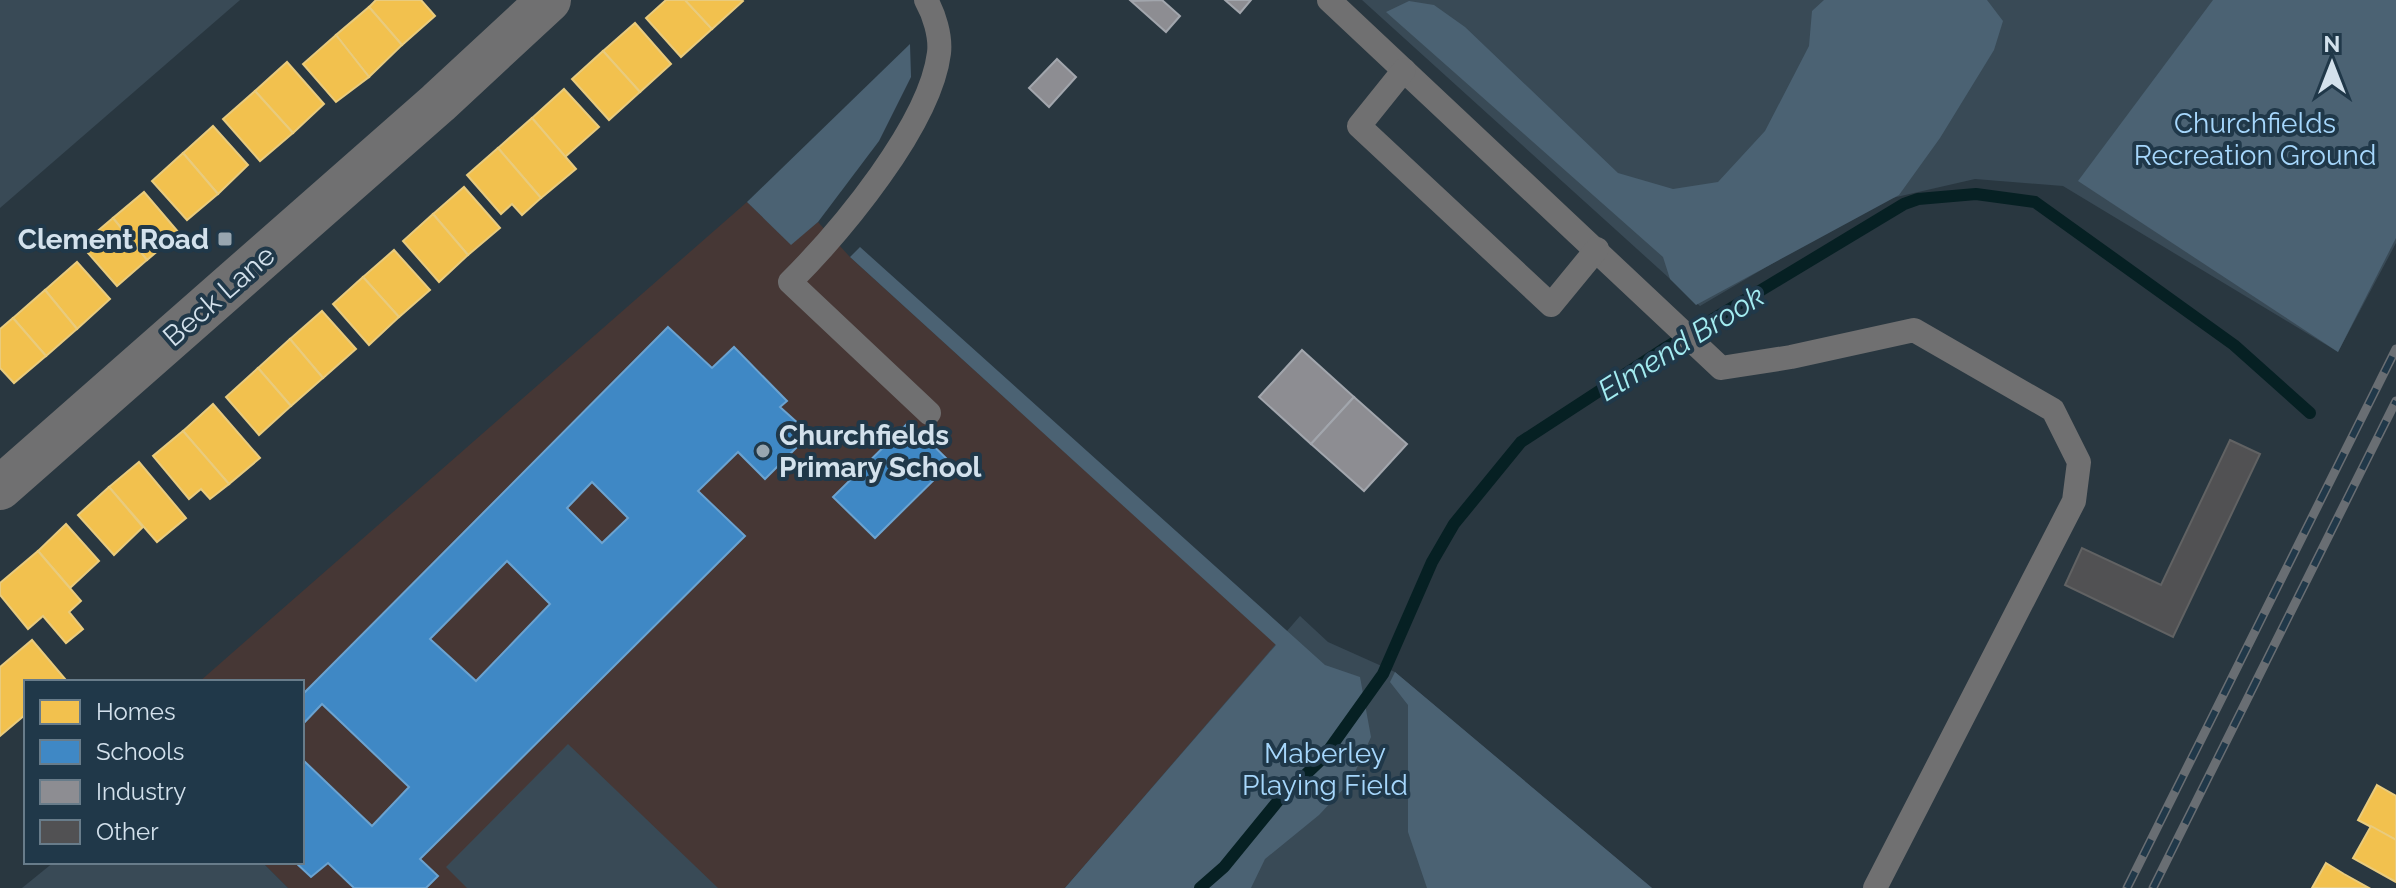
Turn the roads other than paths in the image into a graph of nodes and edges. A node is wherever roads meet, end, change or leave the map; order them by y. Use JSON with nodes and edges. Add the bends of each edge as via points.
{"nodes":[{"id":1,"x":549,"y":0,"type":"edge"},
{"id":2,"x":926,"y":0,"type":"edge"},
{"id":3,"x":1329,"y":0,"type":"edge"},
{"id":4,"x":1404,"y":70,"type":"junction"},
{"id":5,"x":1597,"y":249,"type":"junction"},
{"id":6,"x":929,"y":413,"type":"dead end"},
{"id":7,"x":0,"y":488,"type":"edge"},
{"id":8,"x":1875,"y":888,"type":"edge"}],
"edges":[{"from":1,"to":7,"type":"street","name":"Beck Lane"},
{"from":2,"to":6,"type":"lane","via":[[940,49],[933,81],[893,155],[832,240],[790,282]]},
{"from":3,"to":4,"type":"lane"},
{"from":4,"to":5,"type":"lane"},
{"from":4,"to":5,"type":"lane","via":[[1359,126],[1551,305]]},
{"from":5,"to":8,"type":"lane","via":[[1721,368],[1914,330],[2053,410],[2079,462],[2074,501]]}]}
